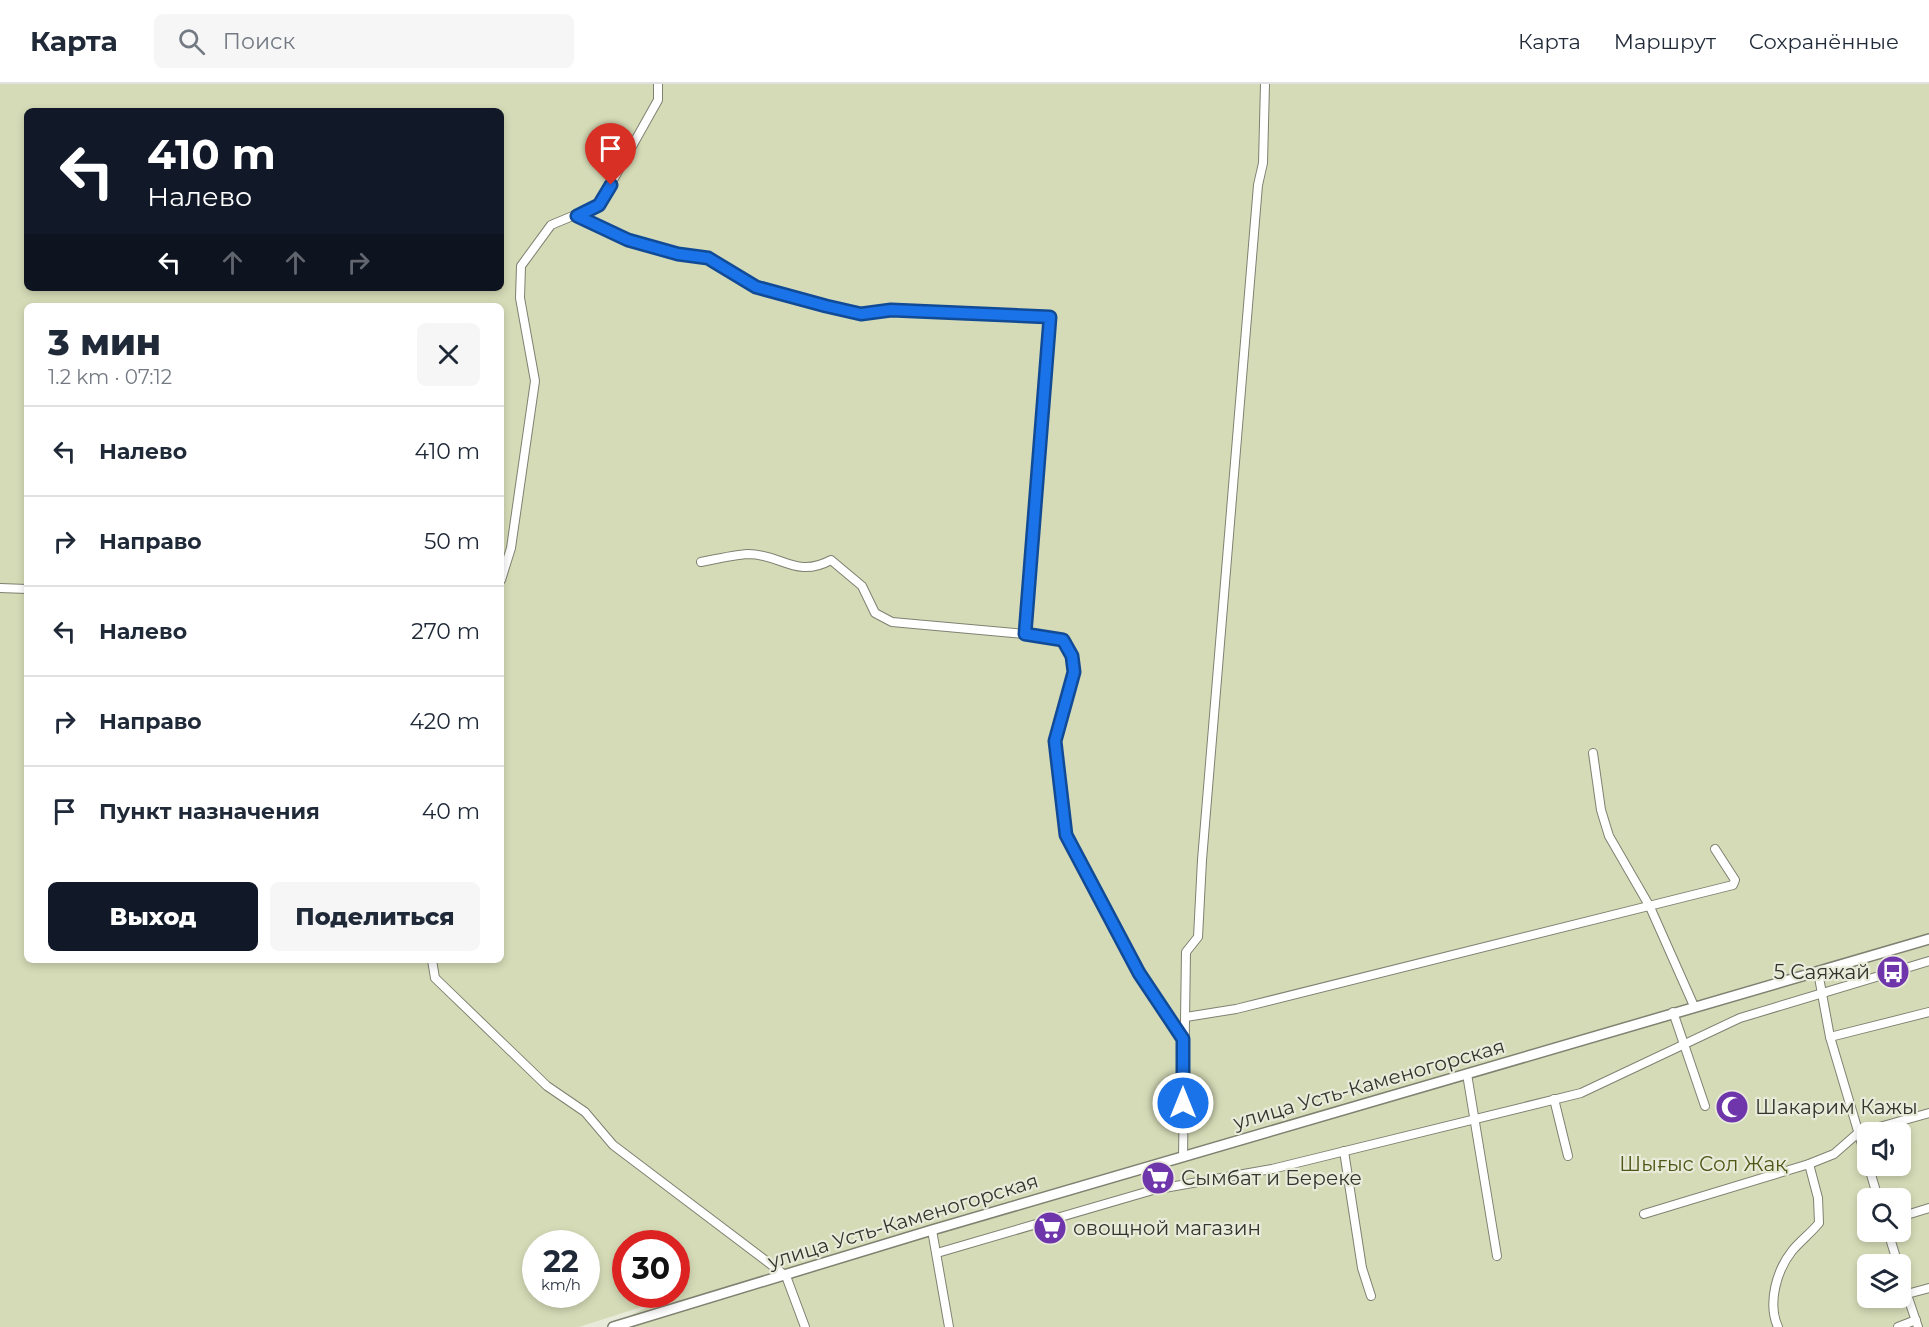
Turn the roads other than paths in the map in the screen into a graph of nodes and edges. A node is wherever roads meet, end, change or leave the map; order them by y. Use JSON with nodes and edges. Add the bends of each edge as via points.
{"nodes":[{"id":1,"x":658,"y":84,"type":"edge"},
{"id":2,"x":1265,"y":84,"type":"edge"},
{"id":3,"x":577,"y":216,"type":"junction"},
{"id":4,"x":701,"y":562,"type":"dead end"},
{"id":5,"x":504,"y":570,"type":"edge"},
{"id":6,"x":0,"y":588,"type":"edge"},
{"id":7,"x":24,"y":589,"type":"edge"},
{"id":8,"x":1025,"y":634,"type":"junction"},
{"id":9,"x":1593,"y":753,"type":"dead end"},
{"id":10,"x":1715,"y":849,"type":"dead end"},
{"id":11,"x":1650,"y":907,"type":"junction"},
{"id":12,"x":1929,"y":939,"type":"edge"},
{"id":13,"x":1929,"y":961,"type":"edge"},
{"id":14,"x":432,"y":963,"type":"edge"},
{"id":15,"x":1818,"y":972,"type":"junction"},
{"id":16,"x":1822,"y":992,"type":"junction"},
{"id":17,"x":1694,"y":1006,"type":"junction"},
{"id":18,"x":1673,"y":1012,"type":"junction"},
{"id":19,"x":1929,"y":1012,"type":"edge"},
{"id":20,"x":1186,"y":1017,"type":"junction"},
{"id":21,"x":1830,"y":1037,"type":"junction"},
{"id":22,"x":1183,"y":1039,"type":"junction"},
{"id":23,"x":1684,"y":1044,"type":"junction"},
{"id":24,"x":1467,"y":1074,"type":"junction"},
{"id":25,"x":1554,"y":1100,"type":"junction"},
{"id":26,"x":1705,"y":1106,"type":"dead end"},
{"id":27,"x":1929,"y":1113,"type":"edge"},
{"id":28,"x":1473,"y":1119,"type":"junction"},
{"id":29,"x":1897,"y":1122,"type":"edge"},
{"id":30,"x":1857,"y":1130,"type":"edge"},
{"id":31,"x":1857,"y":1134,"type":"edge"},
{"id":32,"x":1344,"y":1151,"type":"junction"},
{"id":33,"x":1568,"y":1156,"type":"dead end"},
{"id":34,"x":1183,"y":1157,"type":"junction"},
{"id":35,"x":1809,"y":1164,"type":"junction"},
{"id":36,"x":1929,"y":1208,"type":"edge"},
{"id":37,"x":1644,"y":1214,"type":"dead end"},
{"id":38,"x":1911,"y":1214,"type":"edge"},
{"id":39,"x":932,"y":1230,"type":"junction"},
{"id":40,"x":937,"y":1253,"type":"junction"},
{"id":41,"x":1497,"y":1256,"type":"dead end"},
{"id":42,"x":786,"y":1276,"type":"junction"},
{"id":43,"x":1929,"y":1288,"type":"edge"},
{"id":44,"x":1911,"y":1293,"type":"edge"},
{"id":45,"x":1371,"y":1296,"type":"dead end"},
{"id":46,"x":1911,"y":1306,"type":"edge"},
{"id":47,"x":1917,"y":1324,"type":"edge"},
{"id":48,"x":613,"y":1327,"type":"edge"},
{"id":49,"x":806,"y":1327,"type":"edge"},
{"id":50,"x":949,"y":1327,"type":"edge"},
{"id":51,"x":1778,"y":1327,"type":"edge"},
{"id":52,"x":1898,"y":1327,"type":"edge"}],
"edges":[{"from":1,"to":3,"type":"street","via":[[658,100],[599,205]]},
{"from":2,"to":20,"type":"street","via":[[1263,163],[1258,185],[1198,937],[1186,952]]},
{"from":3,"to":5,"type":"street","via":[[551,225],[522,266],[520,298],[535,381],[511,548]]},
{"from":3,"to":8,"type":"street","via":[[628,240],[708,258],[756,287],[861,314],[891,310],[1050,317]]},
{"from":4,"to":8,"type":"street","via":[[750,554],[795,568],[819,567],[831,560],[862,586],[875,613],[892,622]]},
{"from":6,"to":7,"type":"street"},
{"from":8,"to":22,"type":"street","via":[[1063,640],[1072,656],[1072,683],[1055,741],[1066,835],[1139,973]]},
{"from":9,"to":11,"type":"street","via":[[1609,836]]},
{"from":10,"to":11,"type":"street","via":[[1735,880],[1733,885]]},
{"from":11,"to":17,"type":"street"},
{"from":11,"to":20,"type":"street","via":[[1236,1009]]},
{"from":12,"to":15,"type":"street","name":"улица Усть-Каменогорская"},
{"from":13,"to":16,"type":"street"},
{"from":14,"to":42,"type":"street","via":[[435,978],[547,1086],[585,1112],[613,1145]]},
{"from":15,"to":16,"type":"street"},
{"from":15,"to":17,"type":"street","name":"улица Усть-Каменогорская"},
{"from":16,"to":21,"type":"street"},
{"from":16,"to":23,"type":"street","via":[[1740,1018]]},
{"from":17,"to":18,"type":"street","name":"улица Усть-Каменогорская"},
{"from":18,"to":23,"type":"street"},
{"from":18,"to":24,"type":"street","name":"улица Усть-Каменогорская"},
{"from":19,"to":21,"type":"street"},
{"from":20,"to":22,"type":"street"},
{"from":21,"to":30,"type":"street"},
{"from":22,"to":34,"type":"street"},
{"from":23,"to":25,"type":"street","via":[[1581,1093]]},
{"from":23,"to":26,"type":"street"},
{"from":24,"to":28,"type":"street"},
{"from":24,"to":34,"type":"street","name":"улица Усть-Каменогорская"},
{"from":25,"to":28,"type":"street"},
{"from":25,"to":33,"type":"street"},
{"from":27,"to":29,"type":"street"},
{"from":28,"to":32,"type":"street"},
{"from":28,"to":41,"type":"street"},
{"from":31,"to":35,"type":"street","via":[[1834,1154]]},
{"from":32,"to":40,"type":"street","via":[[1272,1169],[1153,1190]]},
{"from":32,"to":45,"type":"street","via":[[1362,1268]]},
{"from":34,"to":39,"type":"street","name":"улица Усть-Каменогорская"},
{"from":35,"to":37,"type":"street"},
{"from":35,"to":51,"type":"street","via":[[1818,1198],[1819,1223],[1793,1249],[1779,1271],[1774,1301]]},
{"from":36,"to":38,"type":"street"},
{"from":39,"to":40,"type":"street"},
{"from":39,"to":42,"type":"street","name":"улица Усть-Каменогорская"},
{"from":40,"to":50,"type":"street"},
{"from":42,"to":48,"type":"street","name":"улица Усть-Каменогорская"},
{"from":42,"to":49,"type":"street"},
{"from":43,"to":44,"type":"street"},
{"from":46,"to":47,"type":"street"},
{"from":47,"to":52,"type":"street"}]}
